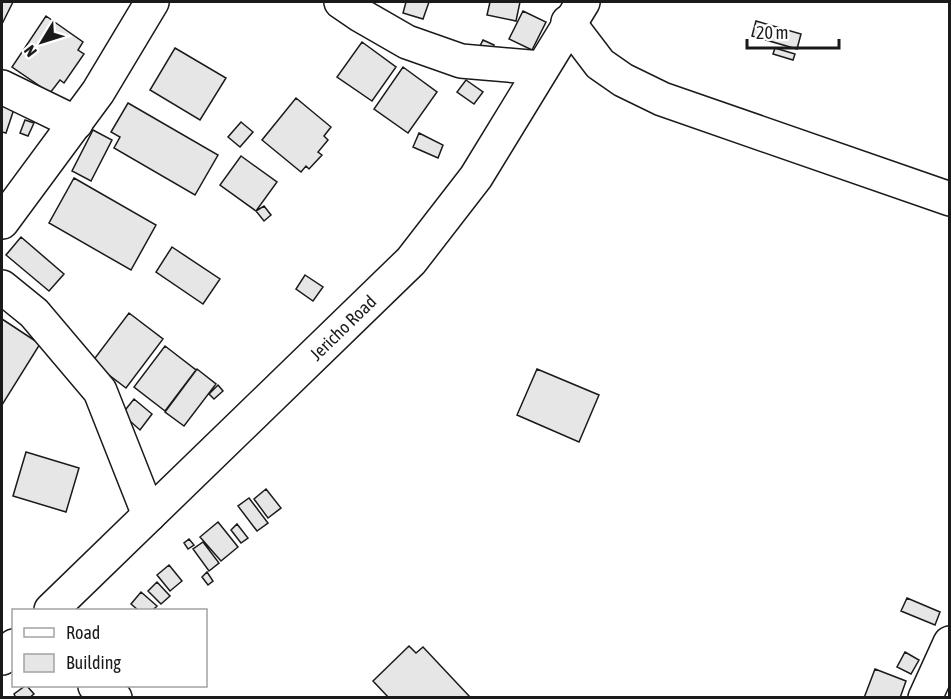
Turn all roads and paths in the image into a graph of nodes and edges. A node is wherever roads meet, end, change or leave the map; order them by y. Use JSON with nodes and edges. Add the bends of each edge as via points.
{"nodes":[{"id":1,"x":152,"y":2,"type":"edge"},
{"id":2,"x":341,"y":2,"type":"edge"},
{"id":3,"x":575,"y":12,"type":"edge"},
{"id":4,"x":541,"y":68,"type":"junction"},
{"id":5,"x":2,"y":87,"type":"edge"},
{"id":6,"x":76,"y":123,"type":"junction"},
{"id":7,"x":950,"y":199,"type":"edge"},
{"id":8,"x":2,"y":222,"type":"edge"},
{"id":9,"x":2,"y":287,"type":"edge"},
{"id":10,"x":150,"y":515,"type":"junction"},
{"id":11,"x":52,"y":609,"type":"edge"},
{"id":12,"x":950,"y":643,"type":"edge"},
{"id":13,"x":97,"y":687,"type":"edge"},
{"id":14,"x":115,"y":698,"type":"edge"},
{"id":15,"x":925,"y":698,"type":"edge"}],
"edges":[{"from":1,"to":6,"type":"street"},
{"from":2,"to":4,"type":"street","via":[[407,42],[461,61]]},
{"from":3,"to":4,"type":"street","name":"Jericho Road"},
{"from":3,"to":7,"type":"street","via":[[600,64],[623,80],[662,99]]},
{"from":4,"to":10,"type":"street","name":"Jericho Road","via":[[476,177],[411,261]]},
{"from":5,"to":6,"type":"street"},
{"from":6,"to":8,"type":"street"},
{"from":9,"to":10,"type":"street","via":[[34,313],[100,391]]},
{"from":10,"to":11,"type":"street","name":"Jericho Road"},
{"from":12,"to":15,"type":"street"},
{"from":13,"to":14,"type":"street"}]}
